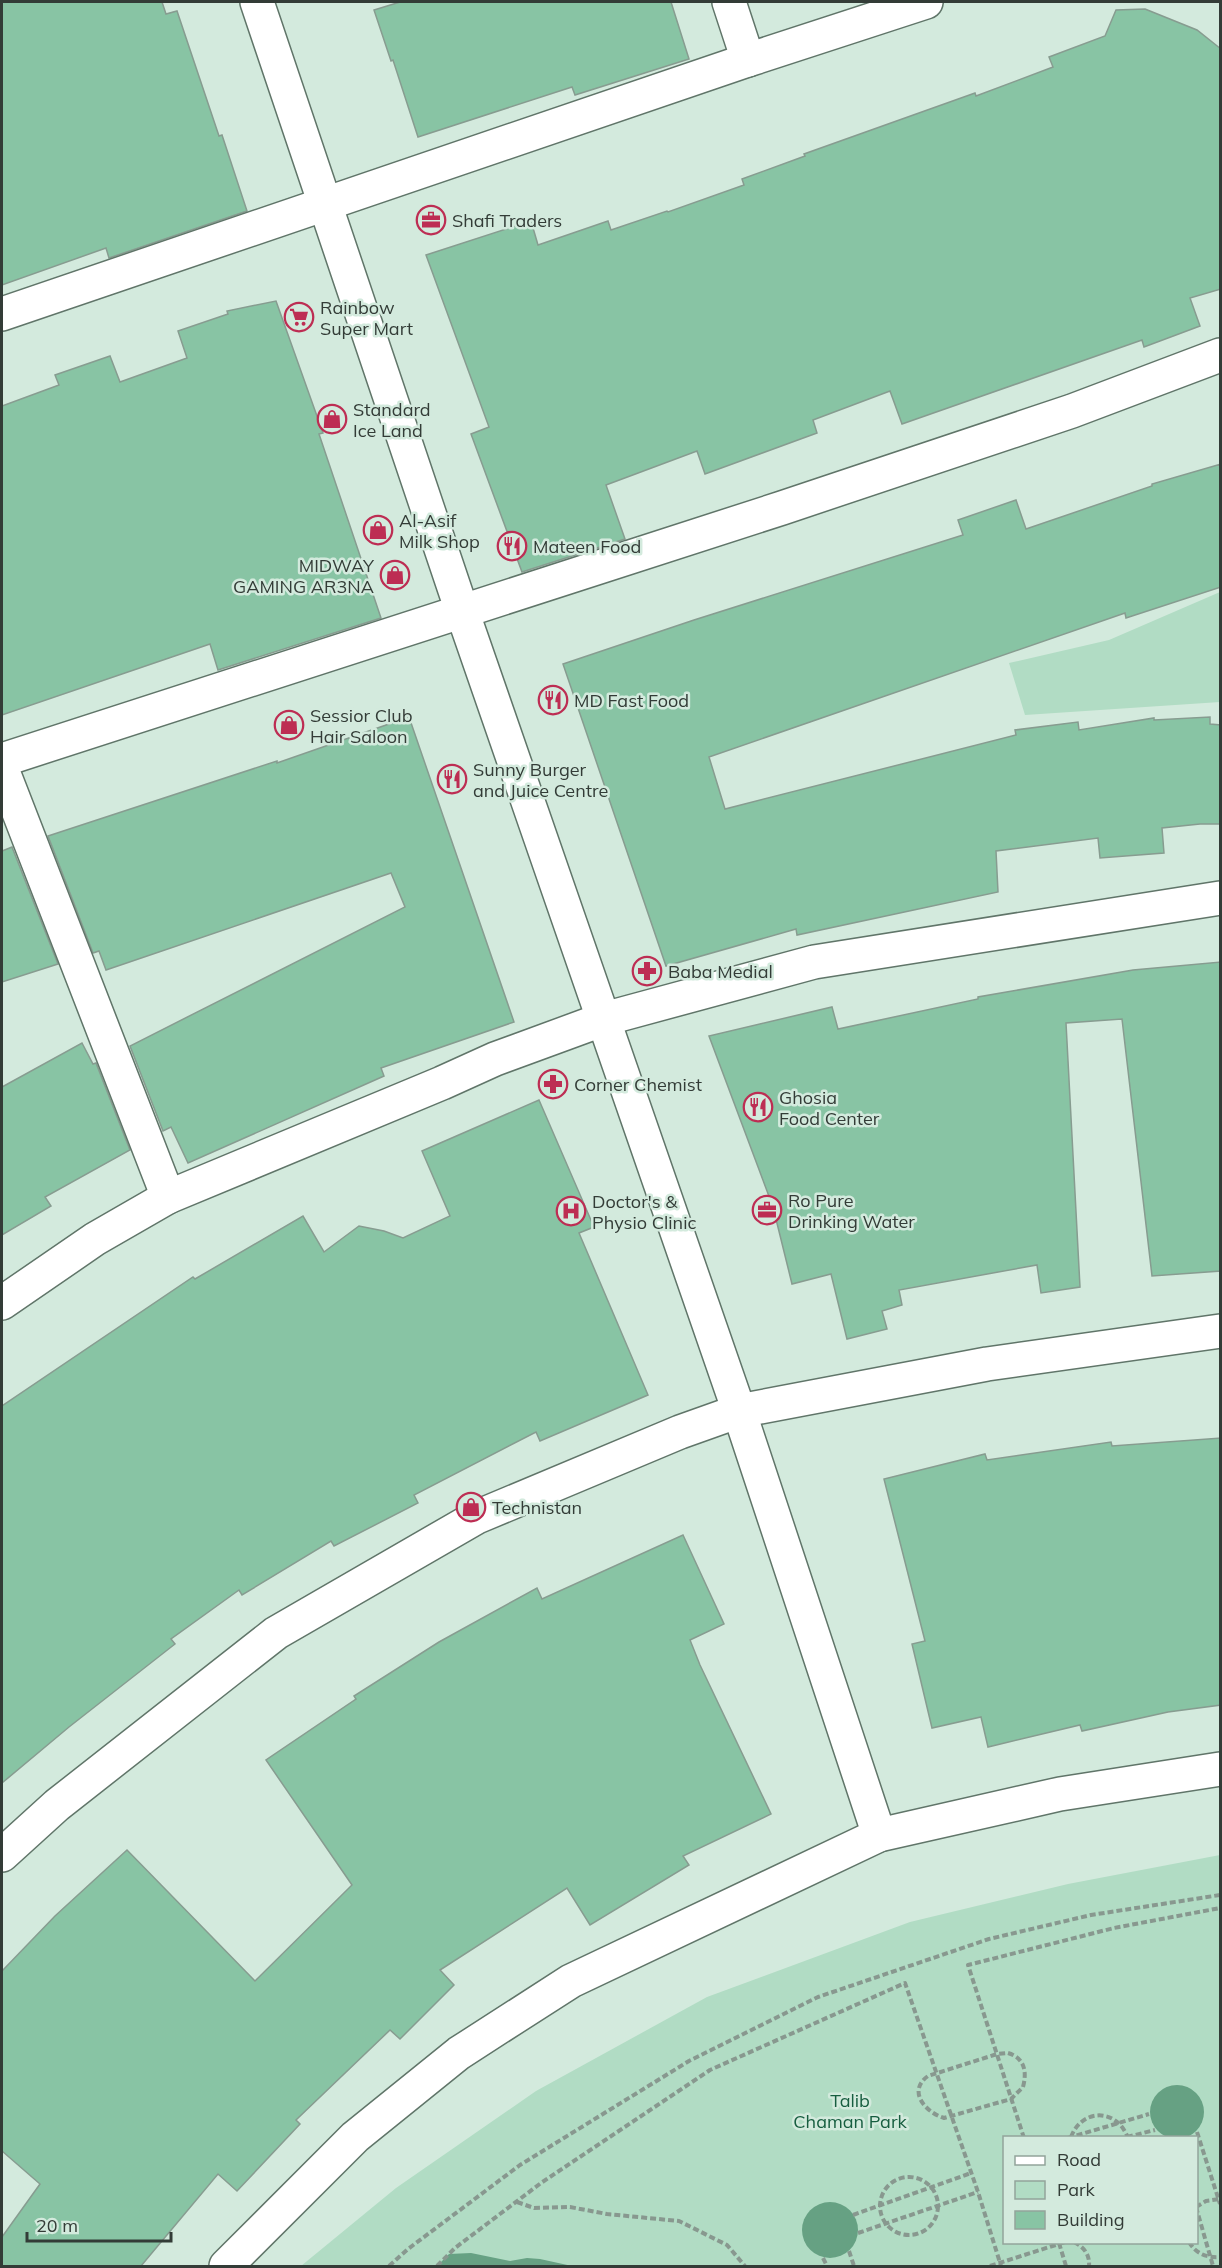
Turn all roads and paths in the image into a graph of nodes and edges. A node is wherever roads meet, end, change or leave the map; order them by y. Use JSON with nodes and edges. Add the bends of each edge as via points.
{"nodes":[{"id":1,"x":257,"y":2,"type":"edge"},
{"id":2,"x":729,"y":2,"type":"edge"},
{"id":3,"x":926,"y":2,"type":"edge"},
{"id":4,"x":748,"y":60,"type":"junction"},
{"id":5,"x":324,"y":203,"type":"junction"},
{"id":6,"x":2,"y":314,"type":"edge"},
{"id":7,"x":1221,"y":356,"type":"edge"},
{"id":8,"x":462,"y":611,"type":"junction"},
{"id":9,"x":2,"y":760,"type":"edge"},
{"id":10,"x":2,"y":769,"type":"edge"},
{"id":11,"x":1221,"y":898,"type":"edge"},
{"id":12,"x":604,"y":1019,"type":"junction"},
{"id":13,"x":168,"y":1197,"type":"junction"},
{"id":14,"x":2,"y":1303,"type":"edge"},
{"id":15,"x":1221,"y":1331,"type":"edge"},
{"id":16,"x":739,"y":1411,"type":"junction"},
{"id":17,"x":1221,"y":1769,"type":"edge"},
{"id":18,"x":879,"y":1835,"type":"junction"},
{"id":19,"x":2,"y":1855,"type":"edge"},
{"id":20,"x":1221,"y":1895,"type":"edge"},
{"id":21,"x":1221,"y":1908,"type":"edge"},
{"id":22,"x":997,"y":2054,"type":"junction"},
{"id":23,"x":936,"y":2074,"type":"junction"},
{"id":24,"x":1011,"y":2099,"type":"junction"},
{"id":25,"x":1149,"y":2114,"type":"dead end"},
{"id":26,"x":952,"y":2117,"type":"junction"},
{"id":27,"x":1118,"y":2122,"type":"junction"},
{"id":28,"x":1155,"y":2130,"type":"dead end"},
{"id":29,"x":1197,"y":2132,"type":"dead end"},
{"id":30,"x":1023,"y":2136,"type":"edge"},
{"id":31,"x":1071,"y":2136,"type":"edge"},
{"id":32,"x":1073,"y":2136,"type":"edge"},
{"id":33,"x":1126,"y":2136,"type":"edge"},
{"id":34,"x":1131,"y":2136,"type":"edge"},
{"id":35,"x":971,"y":2173,"type":"junction"},
{"id":36,"x":932,"y":2187,"type":"junction"},
{"id":37,"x":978,"y":2192,"type":"junction"},
{"id":38,"x":517,"y":2201,"type":"junction"},
{"id":39,"x":1220,"y":2201,"type":"edge"},
{"id":40,"x":881,"y":2205,"type":"junction"},
{"id":41,"x":938,"y":2206,"type":"junction"},
{"id":42,"x":1198,"y":2206,"type":"edge"},
{"id":43,"x":1198,"y":2211,"type":"edge"},
{"id":44,"x":853,"y":2215,"type":"dead end"},
{"id":45,"x":885,"y":2223,"type":"junction"},
{"id":46,"x":858,"y":2233,"type":"dead end"},
{"id":47,"x":1055,"y":2244,"type":"edge"},
{"id":48,"x":1058,"y":2244,"type":"edge"},
{"id":49,"x":1076,"y":2244,"type":"edge"},
{"id":50,"x":1192,"y":2244,"type":"edge"},
{"id":51,"x":849,"y":2251,"type":"dead end"},
{"id":52,"x":1209,"y":2257,"type":"junction"},
{"id":53,"x":1221,"y":2257,"type":"edge"},
{"id":54,"x":823,"y":2258,"type":"dead end"},
{"id":55,"x":1000,"y":2265,"type":"edge"},
{"id":56,"x":226,"y":2266,"type":"edge"},
{"id":57,"x":390,"y":2266,"type":"edge"},
{"id":58,"x":437,"y":2266,"type":"edge"},
{"id":59,"x":745,"y":2266,"type":"edge"},
{"id":60,"x":827,"y":2266,"type":"edge"},
{"id":61,"x":854,"y":2266,"type":"edge"},
{"id":62,"x":990,"y":2266,"type":"edge"},
{"id":63,"x":1066,"y":2266,"type":"edge"},
{"id":64,"x":1089,"y":2266,"type":"edge"},
{"id":65,"x":1213,"y":2266,"type":"edge"}],
"edges":[{"from":1,"to":5,"type":"street"},
{"from":2,"to":4,"type":"street"},
{"from":3,"to":4,"type":"street"},
{"from":4,"to":5,"type":"street"},
{"from":5,"to":6,"type":"street"},
{"from":5,"to":8,"type":"street"},
{"from":7,"to":8,"type":"street","via":[[782,508]]},
{"from":8,"to":9,"type":"street"},
{"from":8,"to":12,"type":"street"},
{"from":10,"to":13,"type":"street"},
{"from":11,"to":12,"type":"street","via":[[814,962]]},
{"from":12,"to":13,"type":"street","via":[[495,1059]]},
{"from":12,"to":16,"type":"street"},
{"from":13,"to":14,"type":"street","via":[[95,1239]]},
{"from":15,"to":16,"type":"street","via":[[987,1364]]},
{"from":16,"to":18,"type":"street"},
{"from":16,"to":19,"type":"street","via":[[477,1517],[276,1633],[57,1805]]},
{"from":17,"to":18,"type":"street","via":[[1059,1794]]},
{"from":18,"to":56,"type":"street","via":[[571,1981],[468,2047],[355,2137]]},
{"from":20,"to":57,"type":"path","via":[[1091,1915],[989,1940],[818,1996],[689,2061],[520,2165]]},
{"from":21,"to":22,"type":"path","via":[[1114,1928],[968,1965]]},
{"from":22,"to":23,"type":"path"},
{"from":22,"to":24,"type":"path"},
{"from":22,"to":24,"type":"path","via":[[1014,2055],[1023,2063],[1023,2087]]},
{"from":23,"to":26,"type":"path"},
{"from":23,"to":26,"type":"path","via":[[922,2080],[921,2100],[933,2114]]},
{"from":23,"to":38,"type":"path","via":[[905,1983],[710,2070]]},
{"from":24,"to":26,"type":"path"},
{"from":24,"to":30,"type":"path"},
{"from":25,"to":27,"type":"path"},
{"from":26,"to":35,"type":"path"},
{"from":27,"to":31,"type":"path","via":[[1091,2116]]},
{"from":27,"to":32,"type":"path"},
{"from":27,"to":33,"type":"path"},
{"from":28,"to":34,"type":"path"},
{"from":29,"to":39,"type":"path"},
{"from":35,"to":36,"type":"path"},
{"from":35,"to":37,"type":"path"},
{"from":36,"to":40,"type":"path"},
{"from":36,"to":40,"type":"path","via":[[919,2179],[900,2179],[885,2190]]},
{"from":36,"to":41,"type":"path"},
{"from":37,"to":41,"type":"path"},
{"from":37,"to":55,"type":"path"},
{"from":38,"to":58,"type":"path"},
{"from":38,"to":59,"type":"path","via":[[534,2208],[570,2207],[679,2221],[727,2245]]},
{"from":39,"to":42,"type":"path","via":[[1206,2200]]},
{"from":40,"to":44,"type":"path"},
{"from":40,"to":45,"type":"path"},
{"from":41,"to":45,"type":"path"},
{"from":41,"to":45,"type":"path","via":[[930,2226],[913,2235],[894,2231]]},
{"from":43,"to":52,"type":"path"},
{"from":45,"to":46,"type":"path"},
{"from":47,"to":55,"type":"path"},
{"from":48,"to":63,"type":"path"},
{"from":49,"to":64,"type":"path","via":[[1086,2253]]},
{"from":50,"to":52,"type":"path","via":[[1200,2254]]},
{"from":51,"to":61,"type":"path"},
{"from":52,"to":53,"type":"path"},
{"from":52,"to":65,"type":"path"},
{"from":54,"to":60,"type":"path"},
{"from":55,"to":62,"type":"path"}]}
